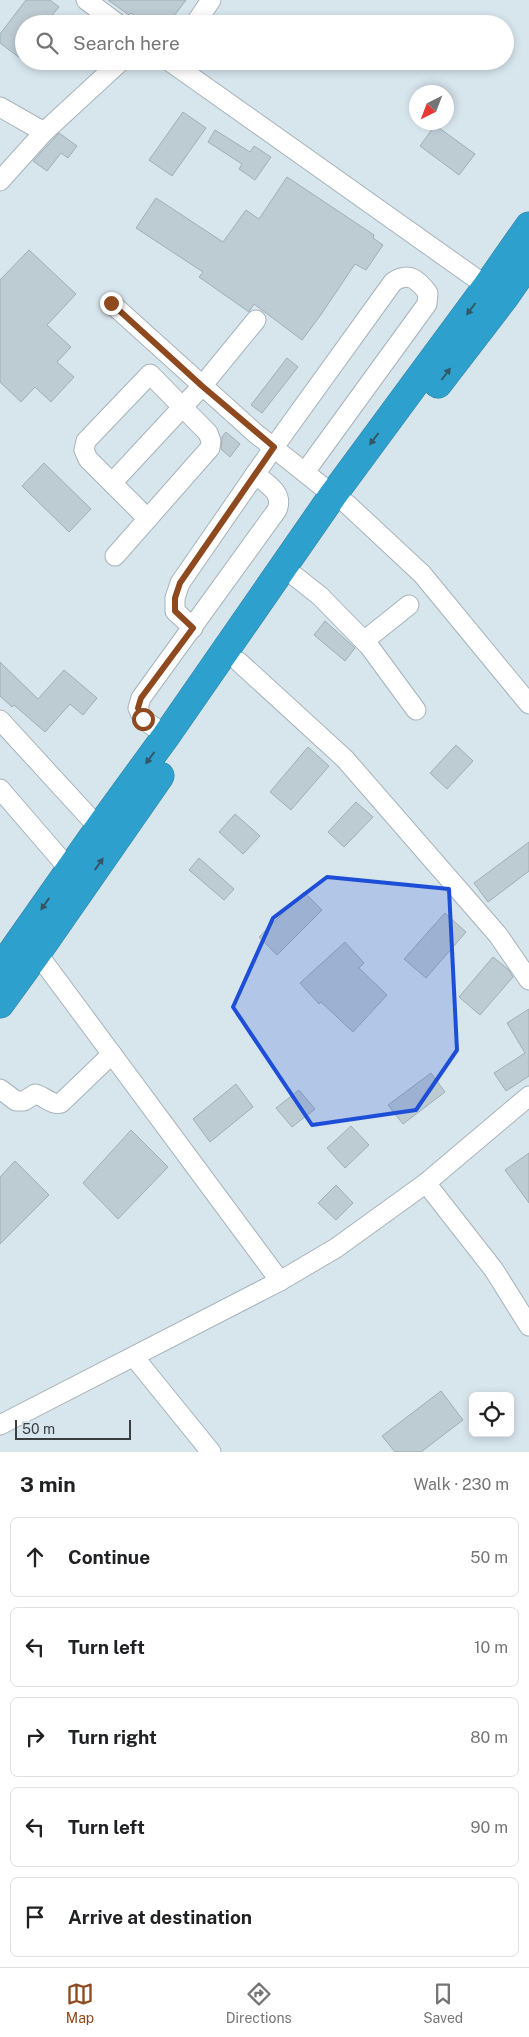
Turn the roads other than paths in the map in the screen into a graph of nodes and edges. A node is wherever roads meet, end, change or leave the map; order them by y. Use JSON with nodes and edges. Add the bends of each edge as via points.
{"nodes":[{"id":1,"x":86,"y":0,"type":"edge"},
{"id":2,"x":211,"y":0,"type":"edge"},
{"id":3,"x":106,"y":15,"type":"edge"},
{"id":4,"x":201,"y":15,"type":"edge"},
{"id":5,"x":111,"y":70,"type":"edge"},
{"id":6,"x":182,"y":70,"type":"edge"},
{"id":7,"x":0,"y":107,"type":"edge"},
{"id":8,"x":44,"y":132,"type":"junction"},
{"id":9,"x":0,"y":181,"type":"edge"},
{"id":10,"x":529,"y":226,"type":"edge"},
{"id":11,"x":529,"y":263,"type":"edge"},
{"id":12,"x":496,"y":292,"type":"junction"},
{"id":13,"x":111,"y":303,"type":"dead end"},
{"id":14,"x":256,"y":320,"type":"dead end"},
{"id":15,"x":168,"y":354,"type":"junction"},
{"id":16,"x":150,"y":374,"type":"junction"},
{"id":17,"x":202,"y":386,"type":"junction"},
{"id":18,"x":182,"y":407,"type":"junction"},
{"id":19,"x":274,"y":447,"type":"junction"},
{"id":20,"x":305,"y":472,"type":"junction"},
{"id":21,"x":255,"y":474,"type":"junction"},
{"id":22,"x":112,"y":483,"type":"junction"},
{"id":23,"x":340,"y":500,"type":"junction"},
{"id":24,"x":148,"y":519,"type":"junction"},
{"id":25,"x":115,"y":556,"type":"dead end"},
{"id":26,"x":296,"y":577,"type":"junction"},
{"id":27,"x":409,"y":605,"type":"dead end"},
{"id":28,"x":193,"y":628,"type":"junction"},
{"id":29,"x":364,"y":641,"type":"junction"},
{"id":30,"x":239,"y":662,"type":"junction"},
{"id":31,"x":529,"y":704,"type":"edge"},
{"id":32,"x":416,"y":710,"type":"dead end"},
{"id":33,"x":0,"y":720,"type":"edge"},
{"id":34,"x":166,"y":736,"type":"junction"},
{"id":35,"x":0,"y":789,"type":"edge"},
{"id":36,"x":99,"y":828,"type":"junction"},
{"id":37,"x":70,"y":869,"type":"junction"},
{"id":38,"x":37,"y":953,"type":"junction"},
{"id":39,"x":0,"y":969,"type":"edge"},
{"id":40,"x":529,"y":980,"type":"edge"},
{"id":41,"x":0,"y":1004,"type":"edge"},
{"id":42,"x":112,"y":1054,"type":"junction"},
{"id":43,"x":0,"y":1089,"type":"edge"},
{"id":44,"x":529,"y":1096,"type":"edge"},
{"id":45,"x":426,"y":1183,"type":"junction"},
{"id":46,"x":280,"y":1281,"type":"junction"},
{"id":47,"x":527,"y":1320,"type":"edge"},
{"id":48,"x":134,"y":1357,"type":"junction"},
{"id":49,"x":0,"y":1425,"type":"edge"},
{"id":50,"x":211,"y":1452,"type":"edge"}],
"edges":[{"from":1,"to":3,"type":"street"},
{"from":2,"to":4,"type":"street"},
{"from":5,"to":8,"type":"street"},
{"from":6,"to":12,"type":"street"},
{"from":7,"to":8,"type":"street"},
{"from":8,"to":9,"type":"street"},
{"from":10,"to":12,"type":"highway"},
{"from":11,"to":12,"type":"highway"},
{"from":12,"to":23,"type":"highway"},
{"from":13,"to":15,"type":"street"},
{"from":14,"to":17,"type":"street"},
{"from":15,"to":16,"type":"street"},
{"from":15,"to":17,"type":"street"},
{"from":16,"to":18,"type":"street"},
{"from":16,"to":22,"type":"street","via":[[86,441],[84,450],[88,458]]},
{"from":17,"to":18,"type":"street"},
{"from":17,"to":19,"type":"street"},
{"from":18,"to":22,"type":"street"},
{"from":18,"to":24,"type":"street","via":[[208,433],[210,448]]},
{"from":19,"to":20,"type":"street"},
{"from":19,"to":20,"type":"street","via":[[393,282],[402,276],[421,284],[428,294],[427,304]]},
{"from":19,"to":21,"type":"street"},
{"from":20,"to":23,"type":"street"},
{"from":21,"to":28,"type":"street","via":[[180,583],[175,611]]},
{"from":21,"to":28,"type":"street","via":[[278,495],[280,502]]},
{"from":22,"to":24,"type":"street"},
{"from":23,"to":26,"type":"highway"},
{"from":23,"to":31,"type":"street","via":[[422,574]]},
{"from":23,"to":34,"type":"highway"},
{"from":24,"to":25,"type":"street"},
{"from":26,"to":29,"type":"street","via":[[320,596]]},
{"from":26,"to":30,"type":"highway"},
{"from":27,"to":29,"type":"street"},
{"from":28,"to":34,"type":"street","via":[[141,698],[138,708],[143,719]]},
{"from":29,"to":32,"type":"street"},
{"from":38,"to":30,"type":"highway","one_way":true},
{"from":30,"to":40,"type":"street","via":[[345,759],[498,935]]},
{"from":33,"to":36,"type":"street"},
{"from":34,"to":36,"type":"highway","one_way":true},
{"from":35,"to":37,"type":"street"},
{"from":36,"to":37,"type":"highway"},
{"from":37,"to":39,"type":"highway","one_way":true},
{"from":38,"to":41,"type":"highway"},
{"from":38,"to":42,"type":"street"},
{"from":42,"to":43,"type":"street","via":[[62,1103],[53,1103],[35,1094],[16,1102]]},
{"from":42,"to":46,"type":"street"},
{"from":44,"to":45,"type":"street"},
{"from":45,"to":46,"type":"street","via":[[336,1248]]},
{"from":45,"to":47,"type":"street","via":[[494,1270]]},
{"from":46,"to":48,"type":"street"},
{"from":48,"to":49,"type":"street"},
{"from":48,"to":50,"type":"street"}]}
